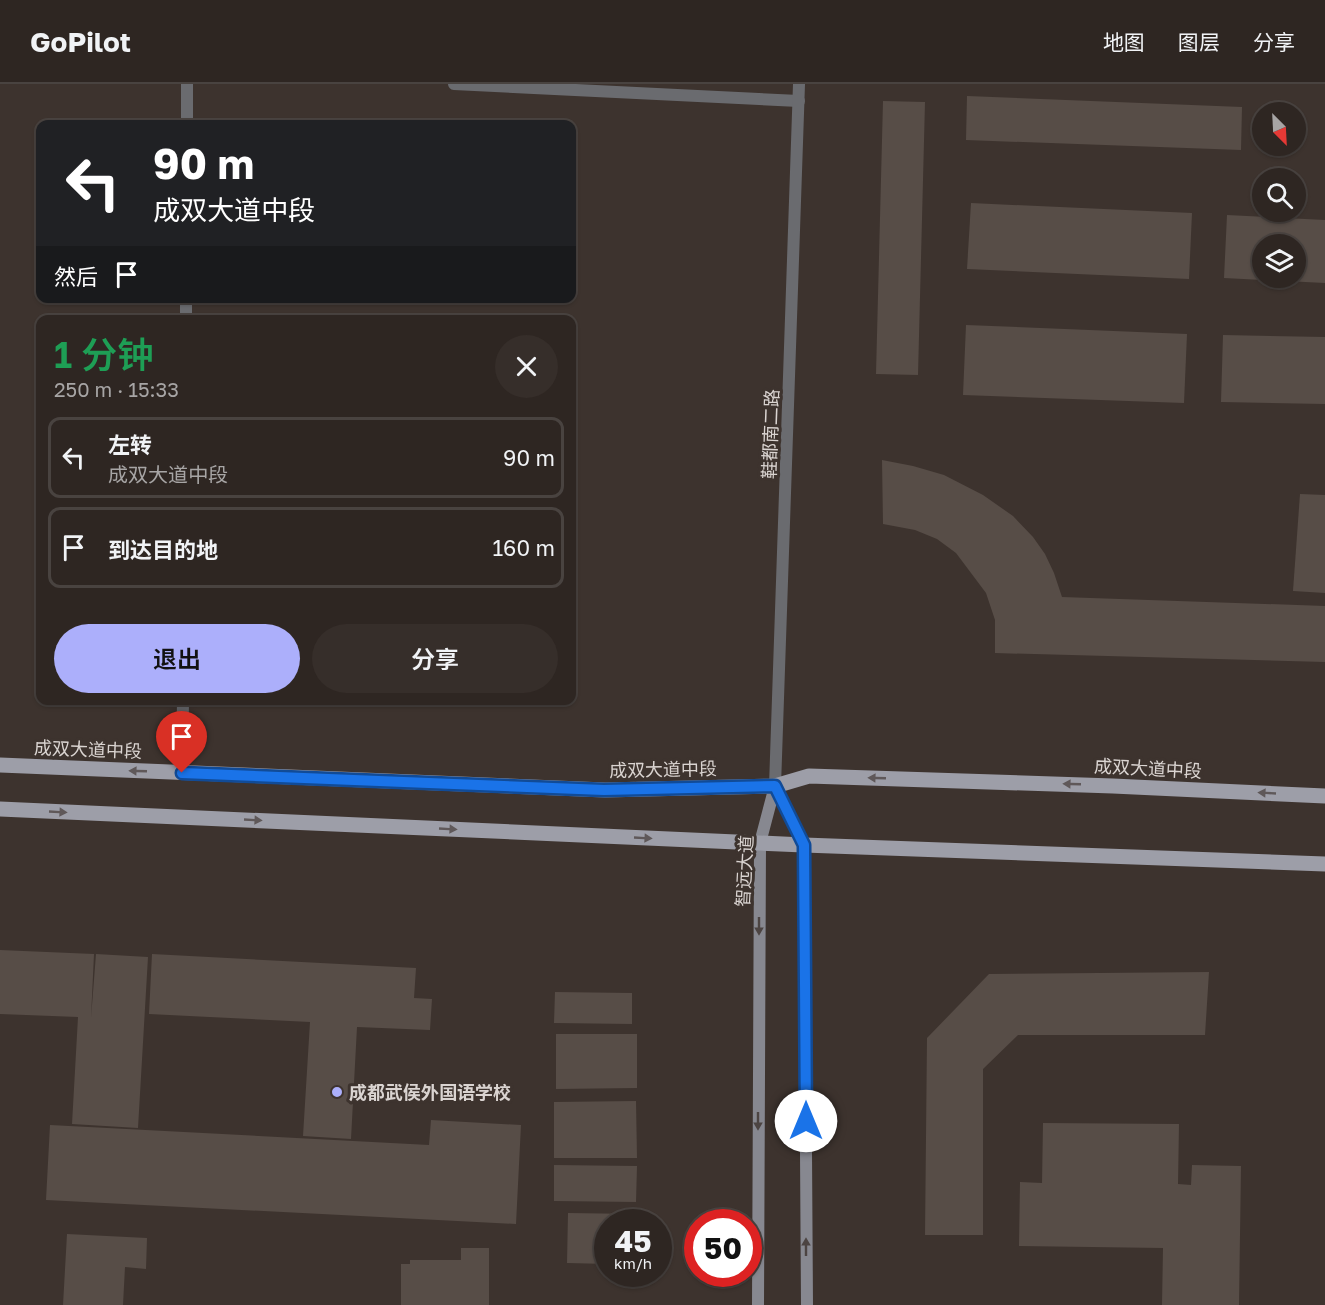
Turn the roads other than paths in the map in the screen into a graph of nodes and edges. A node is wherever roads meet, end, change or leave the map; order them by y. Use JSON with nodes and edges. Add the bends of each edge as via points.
{"nodes":[{"id":1,"x":187,"y":84,"type":"edge"},
{"id":2,"x":454,"y":84,"type":"edge"},
{"id":3,"x":799,"y":84,"type":"edge"},
{"id":4,"x":799,"y":101,"type":"junction"},
{"id":5,"x":187,"y":120,"type":"edge"},
{"id":6,"x":183,"y":705,"type":"edge"},
{"id":7,"x":0,"y":765,"type":"edge"},
{"id":8,"x":182,"y":773,"type":"junction"},
{"id":9,"x":775,"y":786,"type":"junction"},
{"id":10,"x":1325,"y":796,"type":"edge"},
{"id":11,"x":0,"y":809,"type":"edge"},
{"id":12,"x":760,"y":843,"type":"junction"},
{"id":13,"x":804,"y":845,"type":"junction"},
{"id":14,"x":1325,"y":864,"type":"edge"},
{"id":15,"x":758,"y":1305,"type":"edge"},
{"id":16,"x":807,"y":1305,"type":"edge"}],
"edges":[{"from":1,"to":5,"type":"street"},
{"from":2,"to":4,"type":"street"},
{"from":3,"to":4,"type":"street","name":"鞋都南二路"},
{"from":4,"to":9,"type":"street","name":"鞋都南二路"},
{"from":6,"to":8,"type":"street"},
{"from":8,"to":7,"type":"main road","name":"成双大道中段","one_way":true},
{"from":8,"to":9,"type":"main road","name":"成双大道中段","via":[[604,790]]},
{"from":10,"to":9,"type":"main road","name":"成双大道中段","one_way":true,"via":[[809,776]]},
{"from":9,"to":12,"type":"main road","name":"智远大道"},
{"from":9,"to":13,"type":"main road"},
{"from":11,"to":12,"type":"main road","one_way":true},
{"from":12,"to":13,"type":"main road"},
{"from":12,"to":15,"type":"main road","name":"智远大道","one_way":true},
{"from":13,"to":14,"type":"main road"},
{"from":16,"to":13,"type":"main road","one_way":true}]}
